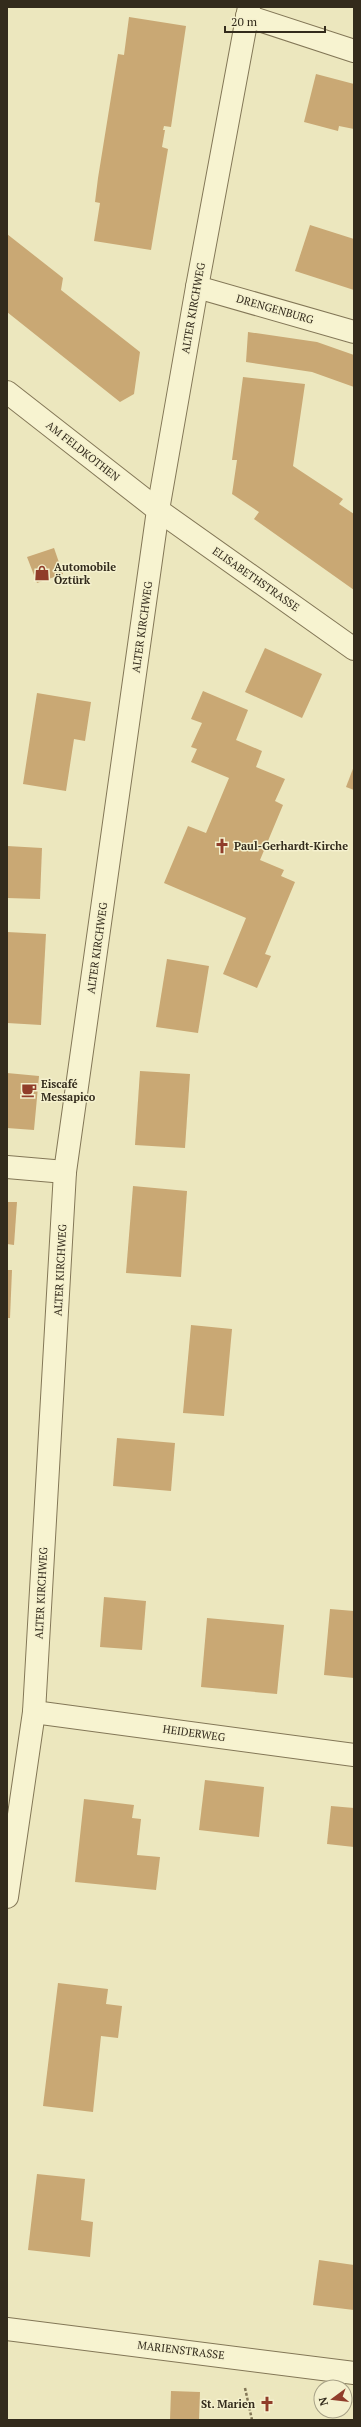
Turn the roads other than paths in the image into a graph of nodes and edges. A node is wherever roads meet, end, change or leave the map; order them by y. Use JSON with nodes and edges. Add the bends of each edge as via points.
{"nodes":[{"id":1,"x":248,"y":11,"type":"edge"},
{"id":2,"x":354,"y":51,"type":"edge"},
{"id":3,"x":197,"y":287,"type":"junction"},
{"id":4,"x":354,"y":332,"type":"edge"},
{"id":5,"x":7,"y":392,"type":"edge"},
{"id":6,"x":158,"y":510,"type":"junction"},
{"id":7,"x":354,"y":649,"type":"edge"},
{"id":8,"x":7,"y":1168,"type":"edge"},
{"id":9,"x":65,"y":1172,"type":"junction"},
{"id":10,"x":34,"y":1712,"type":"junction"},
{"id":11,"x":354,"y":1755,"type":"edge"},
{"id":12,"x":7,"y":1897,"type":"edge"},
{"id":13,"x":7,"y":2329,"type":"edge"},
{"id":14,"x":354,"y":2373,"type":"edge"}],
"edges":[{"from":1,"to":2,"type":"street"},
{"from":1,"to":3,"type":"street","name":"ALTER KIRCHWEG"},
{"from":3,"to":4,"type":"street","name":"DRENGENBURG"},
{"from":3,"to":6,"type":"street","name":"ALTER KIRCHWEG"},
{"from":5,"to":6,"type":"street","name":"AM FELDKOTHEN"},
{"from":6,"to":7,"type":"street","name":"ELISABETHSTRASSE"},
{"from":6,"to":9,"type":"street","name":"ALTER KIRCHWEG"},
{"from":8,"to":9,"type":"street"},
{"from":9,"to":10,"type":"street","name":"ALTER KIRCHWEG"},
{"from":10,"to":11,"type":"street","name":"HEIDERWEG"},
{"from":10,"to":12,"type":"street","name":"ALTER KIRCHWEG"},
{"from":13,"to":14,"type":"street","name":"MARIENSTRASSE"}]}
